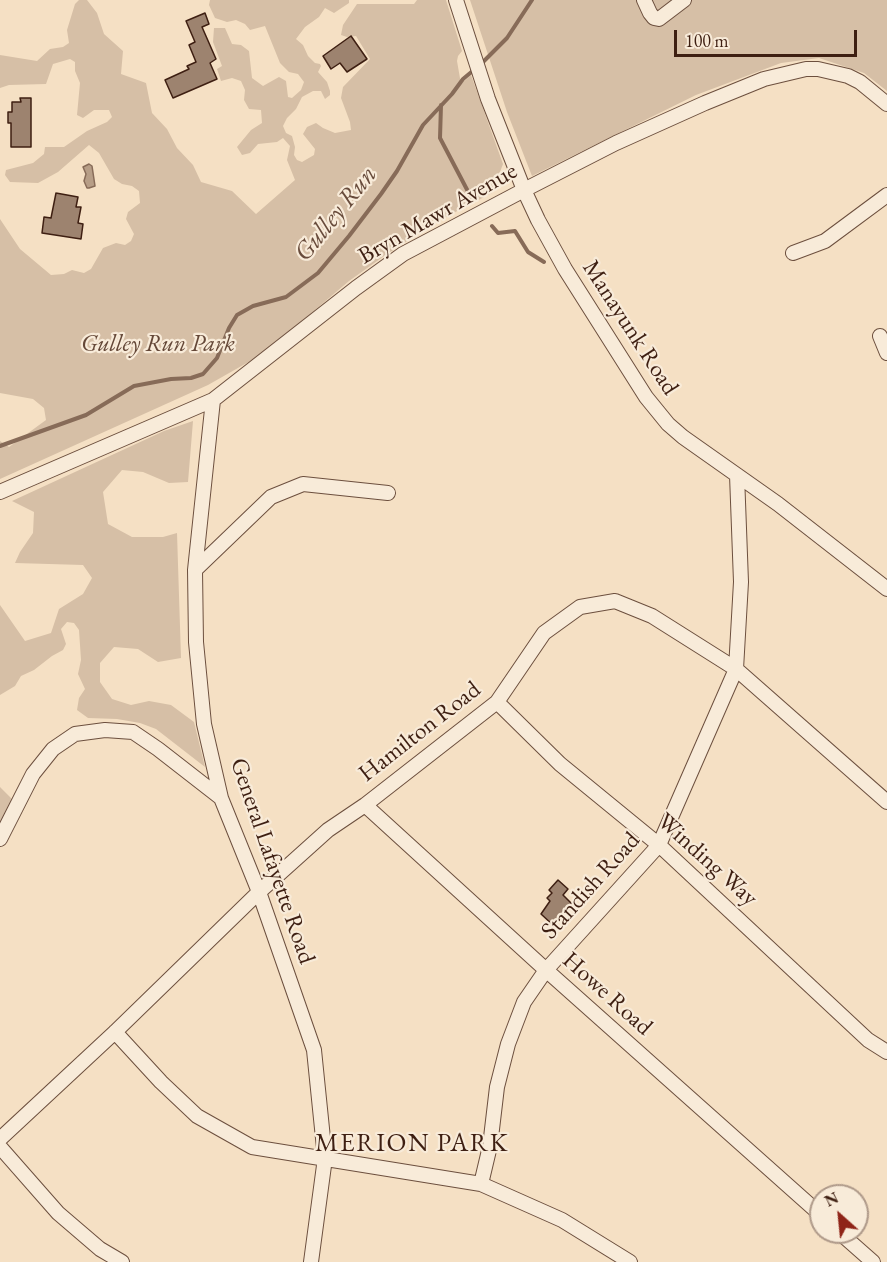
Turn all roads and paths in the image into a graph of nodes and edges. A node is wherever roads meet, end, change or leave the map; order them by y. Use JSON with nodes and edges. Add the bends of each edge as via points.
{"nodes":[{"id":1,"x":456,"y":0,"type":"edge"},
{"id":2,"x":644,"y":0,"type":"edge"},
{"id":3,"x":684,"y":0,"type":"edge"},
{"id":4,"x":887,"y":104,"type":"edge"},
{"id":5,"x":524,"y":190,"type":"junction"},
{"id":6,"x":887,"y":195,"type":"edge"},
{"id":7,"x":793,"y":253,"type":"dead end"},
{"id":8,"x":880,"y":336,"type":"dead end"},
{"id":9,"x":887,"y":353,"type":"edge"},
{"id":10,"x":213,"y":400,"type":"junction"},
{"id":11,"x":736,"y":475,"type":"junction"},
{"id":12,"x":0,"y":492,"type":"edge"},
{"id":13,"x":388,"y":493,"type":"dead end"},
{"id":14,"x":195,"y":570,"type":"junction"},
{"id":15,"x":887,"y":589,"type":"edge"},
{"id":16,"x":736,"y":669,"type":"junction"},
{"id":17,"x":497,"y":702,"type":"junction"},
{"id":18,"x":220,"y":798,"type":"junction"},
{"id":19,"x":887,"y":802,"type":"edge"},
{"id":20,"x":365,"y":805,"type":"junction"},
{"id":21,"x":0,"y":839,"type":"edge"},
{"id":22,"x":659,"y":845,"type":"junction"},
{"id":23,"x":259,"y":892,"type":"junction"},
{"id":24,"x":546,"y":970,"type":"junction"},
{"id":25,"x":115,"y":1032,"type":"junction"},
{"id":26,"x":887,"y":1052,"type":"edge"},
{"id":27,"x":0,"y":1139,"type":"edge"},
{"id":28,"x":0,"y":1147,"type":"edge"},
{"id":29,"x":325,"y":1158,"type":"junction"},
{"id":30,"x":481,"y":1184,"type":"junction"},
{"id":31,"x":809,"y":1204,"type":"edge"},
{"id":32,"x":853,"y":1244,"type":"edge"},
{"id":33,"x":122,"y":1262,"type":"edge"},
{"id":34,"x":310,"y":1262,"type":"edge"},
{"id":35,"x":630,"y":1262,"type":"edge"},
{"id":36,"x":873,"y":1262,"type":"edge"}],
"edges":[{"from":1,"to":5,"type":"street","name":"Manayunk Road"},
{"from":2,"to":3,"type":"street","via":[[650,13],[659,19]]},
{"from":4,"to":5,"type":"street","name":"Bryn Mawr Avenue","via":[[860,82],[834,72],[806,69],[778,74],[655,125]]},
{"from":5,"to":10,"type":"street","name":"Bryn Mawr Avenue","via":[[403,255]]},
{"from":5,"to":11,"type":"street","name":"Manayunk Road","via":[[565,269],[646,397],[683,437]]},
{"from":6,"to":7,"type":"street","via":[[825,241]]},
{"from":8,"to":9,"type":"street"},
{"from":10,"to":12,"type":"street","name":"Bryn Mawr Avenue"},
{"from":10,"to":14,"type":"street","name":"General Lafayette Road"},
{"from":11,"to":15,"type":"street","name":"Manayunk Road"},
{"from":11,"to":16,"type":"street","name":"Standish Road","via":[[741,582]]},
{"from":13,"to":14,"type":"street","via":[[303,484],[271,497]]},
{"from":14,"to":18,"type":"street","name":"General Lafayette Road","via":[[196,642],[204,724]]},
{"from":16,"to":17,"type":"street","name":"Hamilton Road","via":[[652,616],[615,601],[580,607],[544,633]]},
{"from":16,"to":19,"type":"street","name":"Hamilton Road"},
{"from":16,"to":22,"type":"street","name":"Standish Road"},
{"from":17,"to":20,"type":"street","name":"Hamilton Road"},
{"from":17,"to":22,"type":"street","name":"Winding Way","via":[[560,764]]},
{"from":18,"to":21,"type":"street","via":[[133,732],[75,734],[53,749],[33,774]]},
{"from":18,"to":23,"type":"street","name":"General Lafayette Road"},
{"from":20,"to":23,"type":"street","name":"Hamilton Road","via":[[328,830]]},
{"from":20,"to":24,"type":"street","name":"Howe Road"},
{"from":22,"to":24,"type":"street","name":"Standish Road"},
{"from":22,"to":26,"type":"street","name":"Winding Way","via":[[868,1040]]},
{"from":23,"to":25,"type":"street","name":"Hamilton Road"},
{"from":23,"to":29,"type":"street","name":"General Lafayette Road","via":[[314,1050]]},
{"from":24,"to":30,"type":"street","name":"Standish Road","via":[[524,1002],[508,1044]]},
{"from":24,"to":31,"type":"street","name":"Howe Road"},
{"from":25,"to":27,"type":"street","name":"Hamilton Road"},
{"from":25,"to":29,"type":"street","via":[[197,1116],[252,1147]]},
{"from":28,"to":33,"type":"street","via":[[57,1213],[99,1249]]},
{"from":29,"to":30,"type":"street"},
{"from":29,"to":34,"type":"street","name":"General Lafayette Road"},
{"from":30,"to":35,"type":"street","via":[[562,1220]]},
{"from":32,"to":36,"type":"street"}]}
